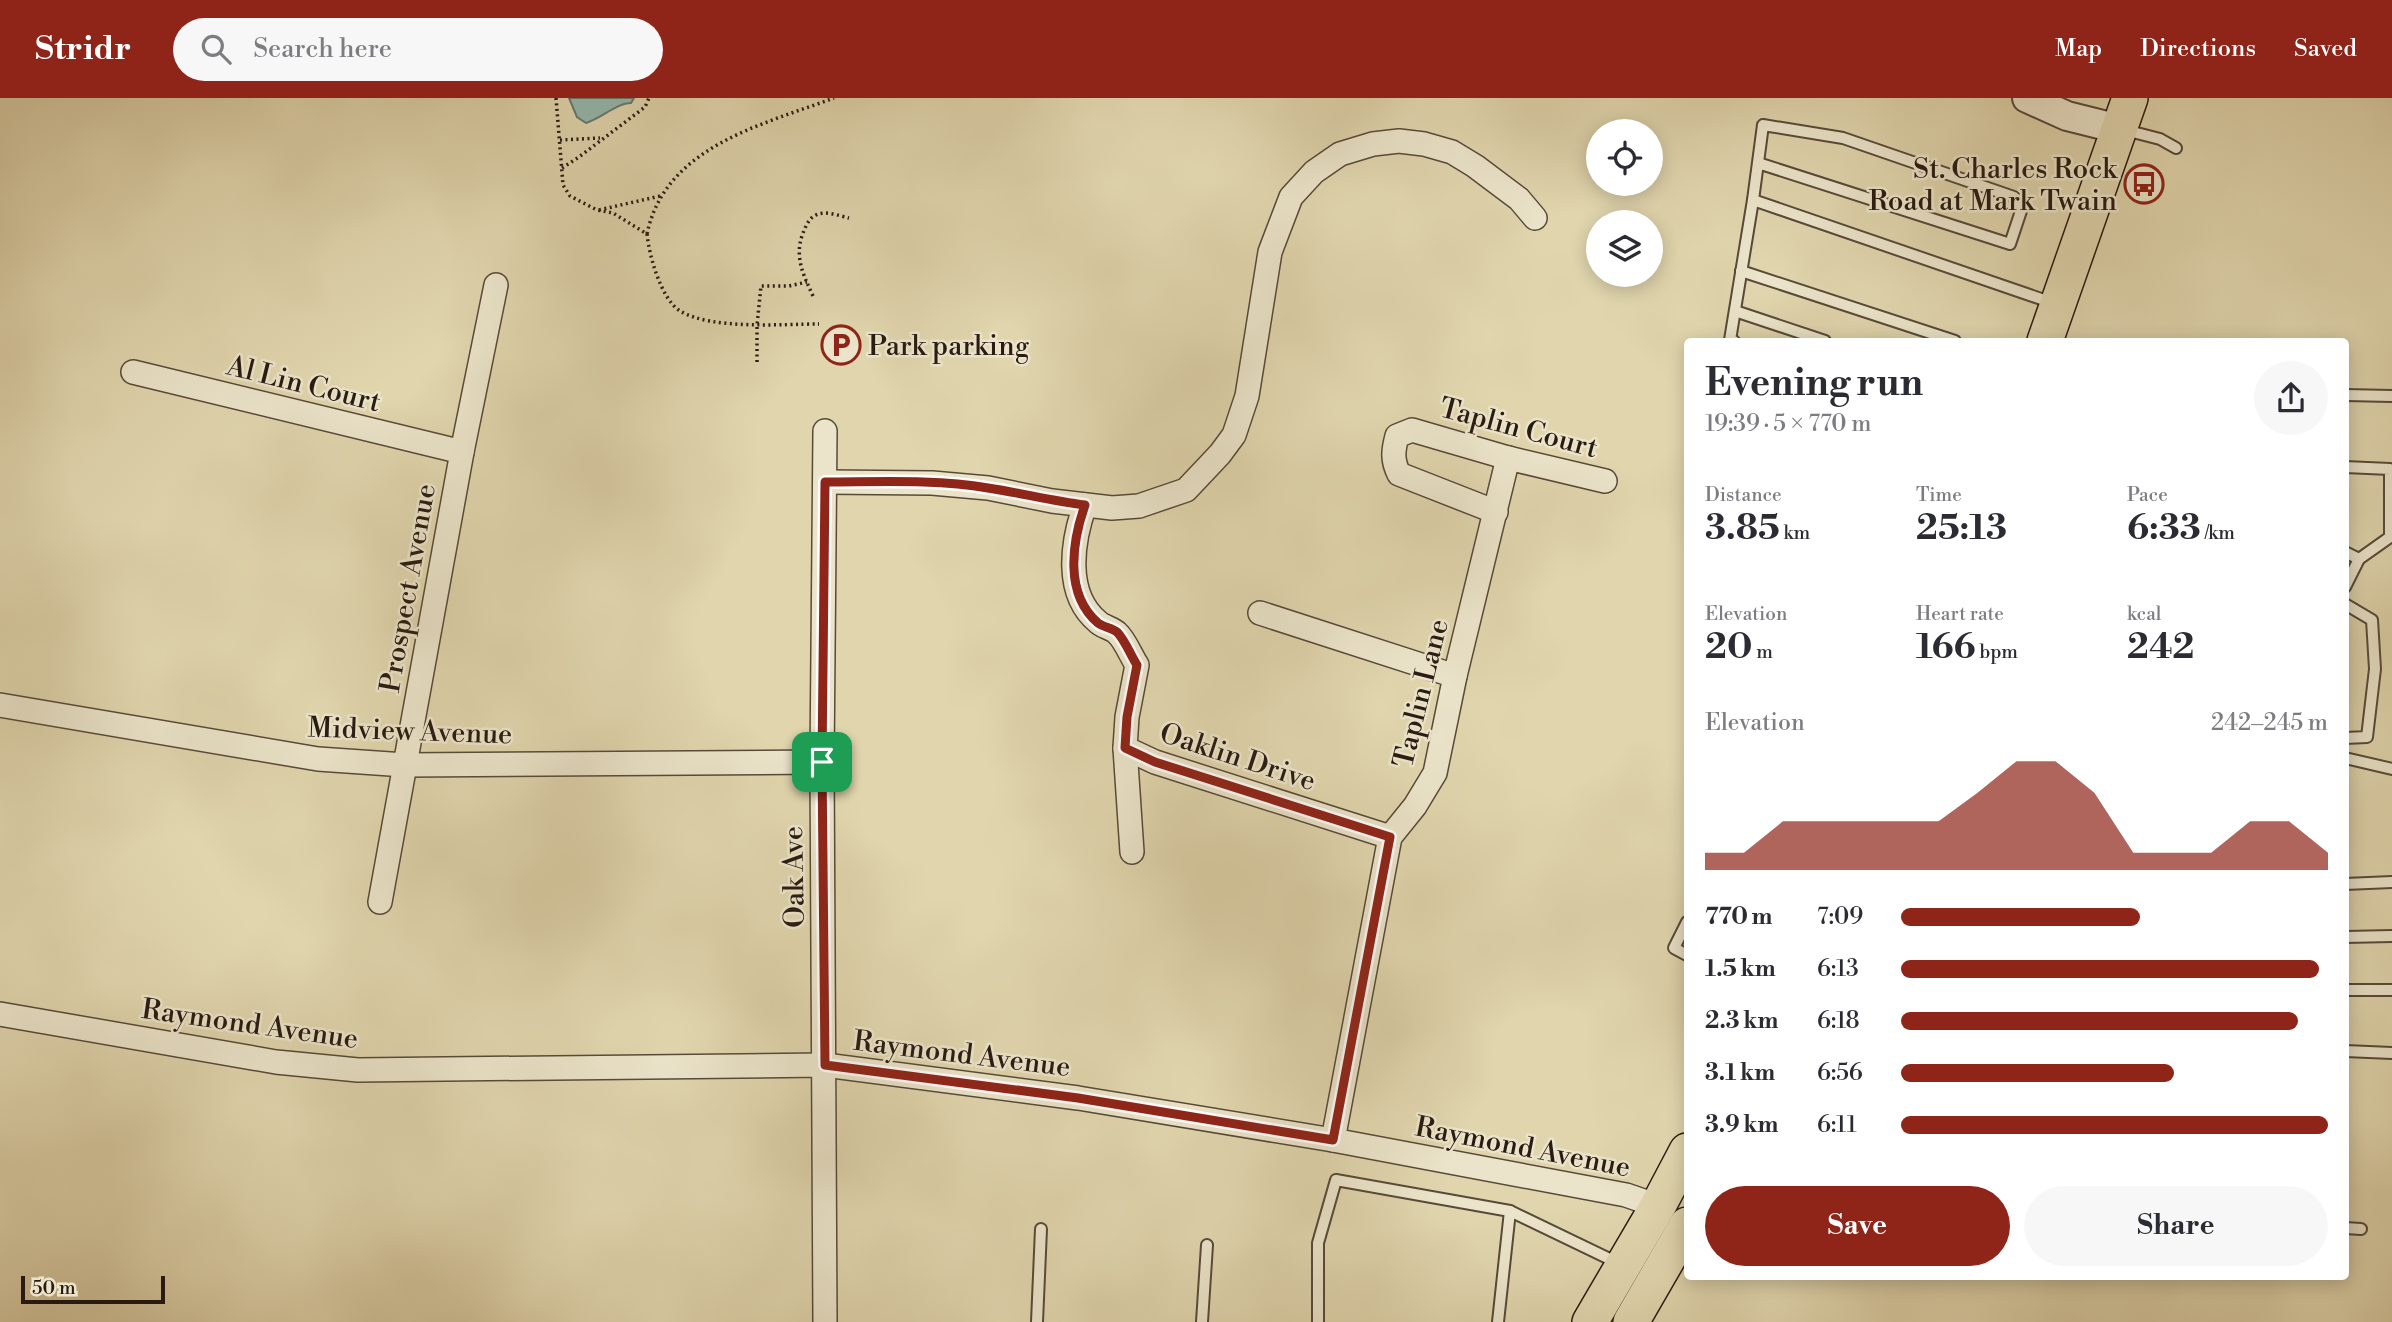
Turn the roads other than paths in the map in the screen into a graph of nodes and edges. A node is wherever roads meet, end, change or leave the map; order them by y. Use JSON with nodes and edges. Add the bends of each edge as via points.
{"nodes":[{"id":1,"x":2027,"y":98,"type":"edge"},
{"id":2,"x":2125,"y":113,"type":"edge"},
{"id":3,"x":2176,"y":148,"type":"dead end"},
{"id":4,"x":1758,"y":163,"type":"junction"},
{"id":5,"x":1753,"y":200,"type":"junction"},
{"id":6,"x":1535,"y":218,"type":"dead end"},
{"id":7,"x":1741,"y":271,"type":"junction"},
{"id":8,"x":496,"y":285,"type":"dead end"},
{"id":9,"x":2059,"y":305,"type":"junction"},
{"id":10,"x":1735,"y":311,"type":"junction"},
{"id":11,"x":1730,"y":338,"type":"edge"},
{"id":12,"x":1816,"y":338,"type":"edge"},
{"id":13,"x":1946,"y":338,"type":"edge"},
{"id":14,"x":2046,"y":338,"type":"edge"},
{"id":15,"x":133,"y":372,"type":"dead end"},
{"id":16,"x":2349,"y":395,"type":"edge"},
{"id":17,"x":2392,"y":397,"type":"edge"},
{"id":18,"x":824,"y":431,"type":"dead end"},
{"id":19,"x":461,"y":452,"type":"junction"},
{"id":20,"x":1508,"y":458,"type":"junction"},
{"id":21,"x":2391,"y":465,"type":"edge"},
{"id":22,"x":2349,"y":467,"type":"edge"},
{"id":23,"x":1605,"y":481,"type":"dead end"},
{"id":24,"x":825,"y":482,"type":"junction"},
{"id":25,"x":1085,"y":505,"type":"junction"},
{"id":26,"x":1496,"y":512,"type":"junction"},
{"id":27,"x":2349,"y":554,"type":"edge"},
{"id":28,"x":2359,"y":559,"type":"junction"},
{"id":29,"x":2349,"y":579,"type":"edge"},
{"id":30,"x":2349,"y":606,"type":"edge"},
{"id":31,"x":1260,"y":613,"type":"dead end"},
{"id":32,"x":1455,"y":677,"type":"junction"},
{"id":33,"x":0,"y":705,"type":"edge"},
{"id":34,"x":2349,"y":737,"type":"edge"},
{"id":35,"x":1125,"y":748,"type":"junction"},
{"id":36,"x":2349,"y":759,"type":"edge"},
{"id":37,"x":822,"y":762,"type":"junction"},
{"id":38,"x":405,"y":765,"type":"junction"},
{"id":39,"x":2392,"y":769,"type":"edge"},
{"id":40,"x":1390,"y":837,"type":"junction"},
{"id":41,"x":1132,"y":852,"type":"dead end"},
{"id":42,"x":2392,"y":882,"type":"edge"},
{"id":43,"x":2349,"y":884,"type":"edge"},
{"id":44,"x":380,"y":902,"type":"dead end"},
{"id":45,"x":1684,"y":928,"type":"edge"},
{"id":46,"x":2392,"y":936,"type":"edge"},
{"id":47,"x":2349,"y":937,"type":"edge"},
{"id":48,"x":1684,"y":953,"type":"edge"},
{"id":49,"x":2349,"y":990,"type":"edge"},
{"id":50,"x":2392,"y":990,"type":"edge"},
{"id":51,"x":0,"y":1014,"type":"edge"},
{"id":52,"x":2349,"y":1051,"type":"edge"},
{"id":53,"x":2392,"y":1053,"type":"edge"},
{"id":54,"x":825,"y":1065,"type":"junction"},
{"id":55,"x":1333,"y":1140,"type":"junction"},
{"id":56,"x":1684,"y":1157,"type":"edge"},
{"id":57,"x":1658,"y":1206,"type":"junction"},
{"id":58,"x":1510,"y":1211,"type":"junction"},
{"id":59,"x":2349,"y":1228,"type":"edge"},
{"id":60,"x":1041,"y":1229,"type":"dead end"},
{"id":61,"x":2361,"y":1229,"type":"dead end"},
{"id":62,"x":1684,"y":1231,"type":"edge"},
{"id":63,"x":1207,"y":1245,"type":"dead end"},
{"id":64,"x":1623,"y":1266,"type":"junction"},
{"id":65,"x":825,"y":1322,"type":"edge"},
{"id":66,"x":1037,"y":1322,"type":"edge"},
{"id":67,"x":1202,"y":1322,"type":"edge"},
{"id":68,"x":1318,"y":1322,"type":"edge"},
{"id":69,"x":1498,"y":1322,"type":"edge"},
{"id":70,"x":1590,"y":1322,"type":"edge"},
{"id":71,"x":1631,"y":1322,"type":"edge"}],
"edges":[{"from":1,"to":2,"type":"street","via":[[2067,116]]},
{"from":2,"to":3,"type":"lane"},
{"from":2,"to":9,"type":"main road"},
{"from":4,"to":4,"type":"lane","via":[[1763,125],[1816,133],[1843,138],[2014,197],[2022,208],[2010,244]]},
{"from":4,"to":5,"type":"lane"},
{"from":5,"to":7,"type":"lane"},
{"from":5,"to":9,"type":"lane"},
{"from":6,"to":25,"type":"street","via":[[1520,199],[1452,152],[1399,141],[1340,154],[1314,172],[1291,197],[1270,252],[1247,396],[1234,435],[1186,489],[1139,506]]},
{"from":7,"to":10,"type":"lane"},
{"from":7,"to":13,"type":"lane"},
{"from":8,"to":19,"type":"street","name":"Prospect Avenue"},
{"from":9,"to":14,"type":"main road"},
{"from":10,"to":11,"type":"lane"},
{"from":10,"to":12,"type":"lane"},
{"from":15,"to":19,"type":"street","name":"Al Lin Court"},
{"from":16,"to":17,"type":"lane"},
{"from":18,"to":24,"type":"street","name":"Oak Ave"},
{"from":19,"to":38,"type":"street","name":"Prospect Avenue"},
{"from":20,"to":23,"type":"street","name":"Taplin Court"},
{"from":20,"to":26,"type":"street","name":"Taplin Lane"},
{"from":20,"to":26,"type":"street","name":"Taplin Court","via":[[1412,430],[1397,436],[1395,443],[1393,463],[1399,474]]},
{"from":21,"to":22,"type":"lane"},
{"from":21,"to":28,"type":"lane","via":[[2390,537]]},
{"from":24,"to":25,"type":"street","via":[[932,482]]},
{"from":24,"to":37,"type":"street","name":"Oak Ave"},
{"from":25,"to":35,"type":"street","name":"Oaklin Drive","via":[[1077,527],[1073,565],[1079,600],[1098,623],[1117,633],[1137,665]]},
{"from":26,"to":32,"type":"street","name":"Taplin Lane"},
{"from":27,"to":28,"type":"lane"},
{"from":28,"to":29,"type":"lane"},
{"from":30,"to":34,"type":"lane","via":[[2372,620],[2375,669],[2367,737]]},
{"from":31,"to":32,"type":"street"},
{"from":32,"to":40,"type":"street","name":"Taplin Lane","via":[[1434,774]]},
{"from":33,"to":38,"type":"street","name":"Midview Avenue","via":[[318,759]]},
{"from":35,"to":40,"type":"street","name":"Oaklin Drive","via":[[1155,762]]},
{"from":35,"to":41,"type":"street"},
{"from":36,"to":39,"type":"lane"},
{"from":37,"to":38,"type":"street","name":"Midview Avenue"},
{"from":37,"to":54,"type":"street","name":"Oak Ave"},
{"from":38,"to":44,"type":"street","name":"Prospect Avenue"},
{"from":40,"to":55,"type":"street","name":"Taplin Lane"},
{"from":42,"to":43,"type":"lane"},
{"from":45,"to":48,"type":"lane","via":[[1674,948]]},
{"from":46,"to":47,"type":"lane"},
{"from":49,"to":50,"type":"lane"},
{"from":51,"to":54,"type":"street","name":"Raymond Avenue","via":[[276,1062],[358,1070]]},
{"from":52,"to":53,"type":"lane"},
{"from":54,"to":55,"type":"street","name":"Raymond Avenue","via":[[1078,1098]]},
{"from":54,"to":65,"type":"street","name":"Oak Ave"},
{"from":55,"to":57,"type":"street","name":"Raymond Avenue","via":[[1626,1195]]},
{"from":56,"to":57,"type":"main road"},
{"from":57,"to":64,"type":"main road"},
{"from":58,"to":64,"type":"lane"},
{"from":58,"to":68,"type":"lane","via":[[1336,1180],[1318,1243]]},
{"from":58,"to":69,"type":"lane"},
{"from":59,"to":61,"type":"lane"},
{"from":60,"to":66,"type":"lane"},
{"from":62,"to":71,"type":"main road"},
{"from":63,"to":67,"type":"lane"},
{"from":64,"to":70,"type":"main road"}]}
